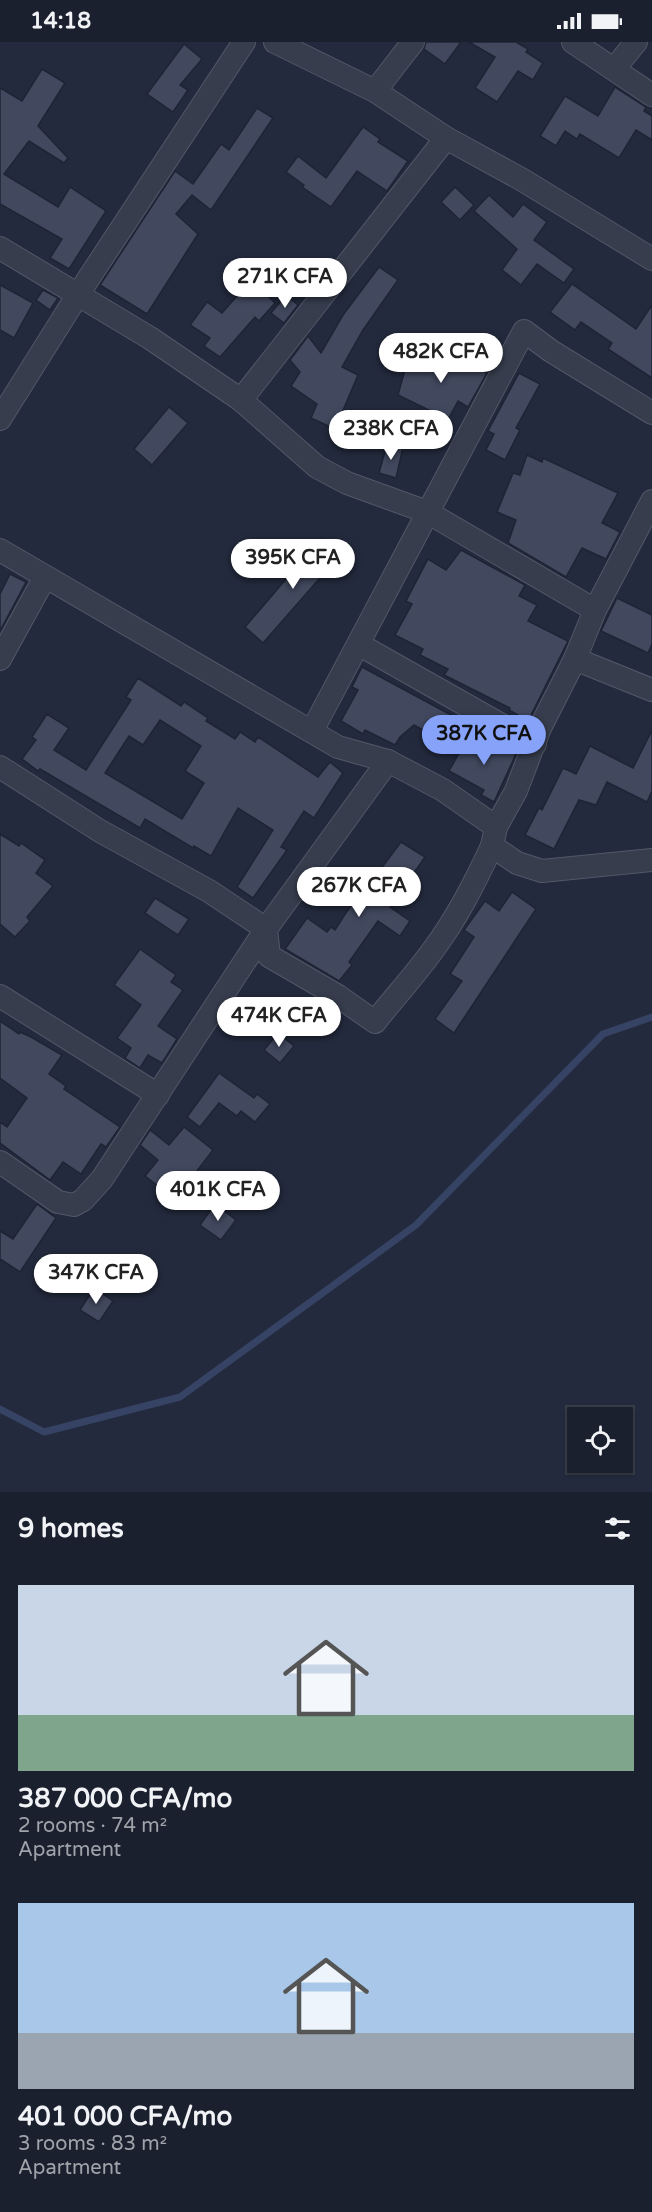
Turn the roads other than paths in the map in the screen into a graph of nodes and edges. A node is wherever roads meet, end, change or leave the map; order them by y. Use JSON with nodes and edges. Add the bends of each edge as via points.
{"nodes":[{"id":1,"x":244,"y":42,"type":"edge"},
{"id":2,"x":276,"y":42,"type":"edge"},
{"id":3,"x":413,"y":42,"type":"edge"},
{"id":4,"x":573,"y":42,"type":"edge"},
{"id":5,"x":636,"y":42,"type":"edge"},
{"id":6,"x":614,"y":69,"type":"junction"},
{"id":7,"x":375,"y":91,"type":"junction"},
{"id":8,"x":652,"y":95,"type":"edge"},
{"id":9,"x":446,"y":138,"type":"junction"},
{"id":10,"x":0,"y":248,"type":"edge"},
{"id":11,"x":652,"y":259,"type":"edge"},
{"id":12,"x":77,"y":296,"type":"junction"},
{"id":13,"x":8,"y":385,"type":"edge"},
{"id":14,"x":241,"y":400,"type":"junction"},
{"id":15,"x":652,"y":413,"type":"edge"},
{"id":16,"x":0,"y":419,"type":"edge"},
{"id":17,"x":652,"y":501,"type":"edge"},
{"id":18,"x":427,"y":512,"type":"junction"},
{"id":19,"x":0,"y":550,"type":"edge"},
{"id":20,"x":45,"y":577,"type":"junction"},
{"id":21,"x":595,"y":610,"type":"junction"},
{"id":22,"x":360,"y":645,"type":"junction"},
{"id":23,"x":0,"y":659,"type":"edge"},
{"id":24,"x":574,"y":659,"type":"junction"},
{"id":25,"x":652,"y":690,"type":"edge"},
{"id":26,"x":312,"y":731,"type":"junction"},
{"id":27,"x":535,"y":744,"type":"junction"},
{"id":28,"x":388,"y":760,"type":"junction"},
{"id":29,"x":0,"y":767,"type":"edge"},
{"id":30,"x":494,"y":836,"type":"junction"},
{"id":31,"x":652,"y":860,"type":"edge"},
{"id":32,"x":266,"y":929,"type":"junction"},
{"id":33,"x":0,"y":996,"type":"edge"},
{"id":34,"x":158,"y":1095,"type":"junction"},
{"id":35,"x":0,"y":1162,"type":"edge"}],
"edges":[{"from":1,"to":12,"type":"street"},
{"from":2,"to":7,"type":"street"},
{"from":3,"to":7,"type":"street"},
{"from":4,"to":6,"type":"street"},
{"from":5,"to":6,"type":"street"},
{"from":6,"to":8,"type":"street"},
{"from":7,"to":9,"type":"street"},
{"from":9,"to":11,"type":"street"},
{"from":9,"to":14,"type":"street"},
{"from":10,"to":12,"type":"street"},
{"from":12,"to":13,"type":"street"},
{"from":12,"to":14,"type":"street","via":[[150,338]]},
{"from":13,"to":16,"type":"street"},
{"from":14,"to":18,"type":"street","via":[[317,467],[347,483]]},
{"from":15,"to":18,"type":"street","via":[[524,331]]},
{"from":17,"to":21,"type":"street"},
{"from":18,"to":21,"type":"street"},
{"from":18,"to":22,"type":"street"},
{"from":19,"to":20,"type":"street"},
{"from":20,"to":23,"type":"street"},
{"from":20,"to":26,"type":"street"},
{"from":21,"to":24,"type":"street"},
{"from":22,"to":26,"type":"street"},
{"from":22,"to":27,"type":"street"},
{"from":24,"to":25,"type":"street"},
{"from":24,"to":27,"type":"street"},
{"from":26,"to":28,"type":"street","via":[[338,747]]},
{"from":27,"to":30,"type":"street"},
{"from":28,"to":30,"type":"street","via":[[443,790]]},
{"from":28,"to":32,"type":"street"},
{"from":29,"to":32,"type":"street"},
{"from":30,"to":31,"type":"street","via":[[517,863],[542,871]]},
{"from":30,"to":32,"type":"street","via":[[471,890],[445,934],[375,1022],[269,956]]},
{"from":32,"to":34,"type":"street"},
{"from":33,"to":34,"type":"street"},
{"from":34,"to":35,"type":"street","via":[[102,1179],[74,1205],[58,1202]]}]}
